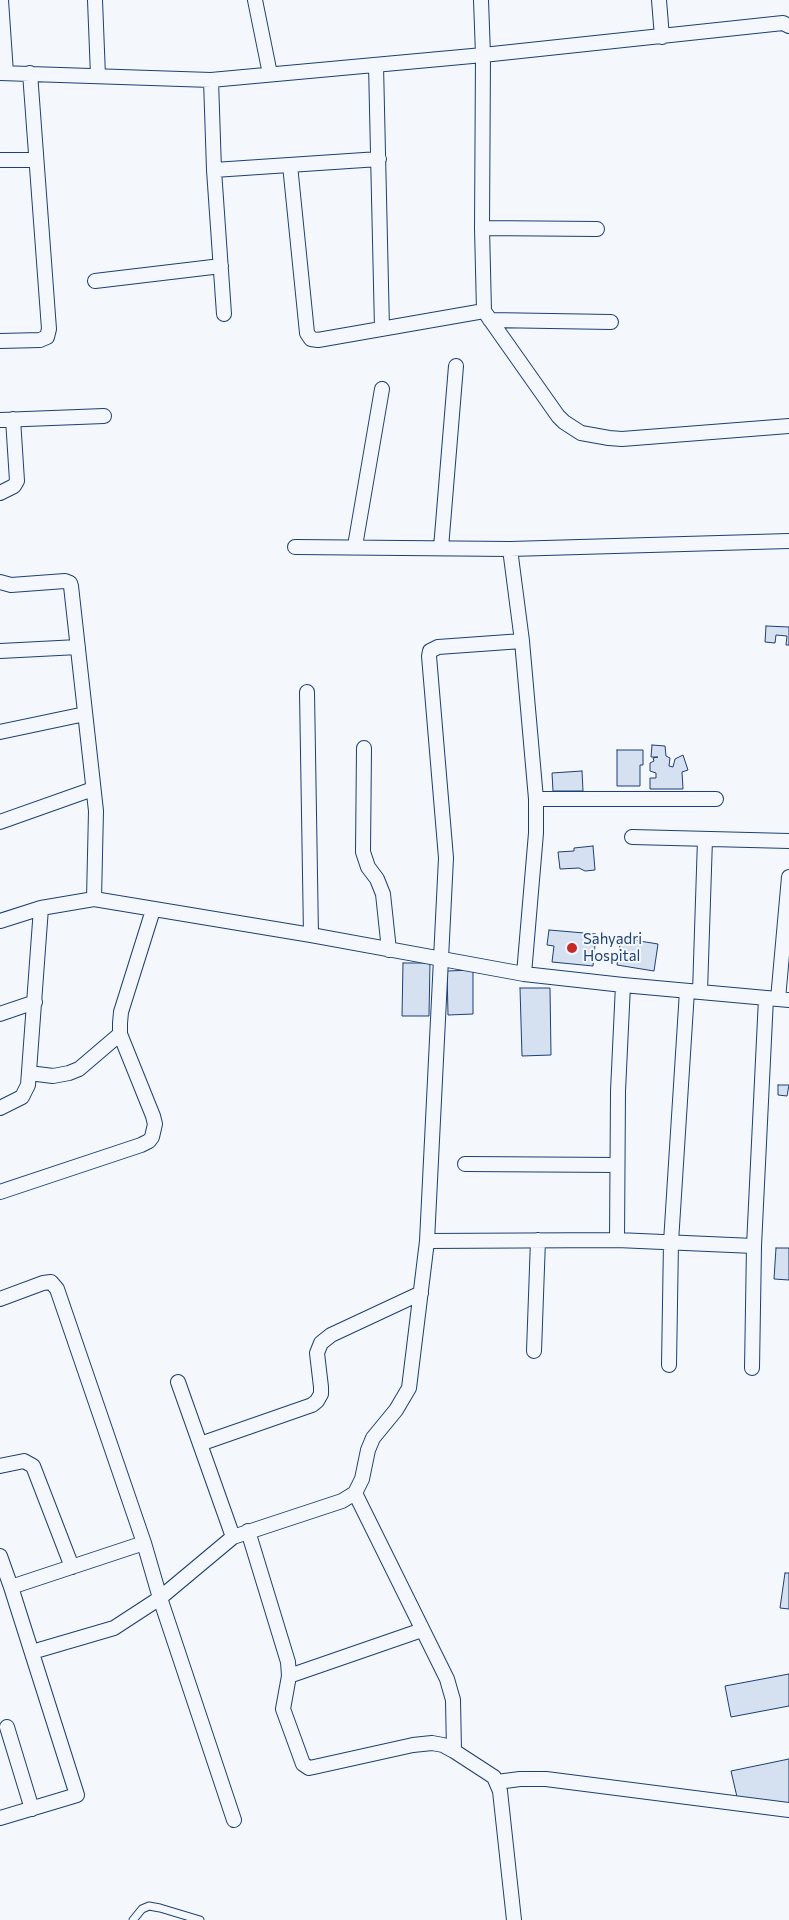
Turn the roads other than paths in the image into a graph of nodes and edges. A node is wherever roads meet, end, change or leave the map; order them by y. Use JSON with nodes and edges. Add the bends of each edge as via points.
{"nodes":[{"id":1,"x":2,"y":0,"type":"edge"},
{"id":2,"x":95,"y":0,"type":"edge"},
{"id":3,"x":255,"y":0,"type":"edge"},
{"id":4,"x":480,"y":0,"type":"edge"},
{"id":5,"x":659,"y":0,"type":"edge"},
{"id":6,"x":789,"y":26,"type":"edge"},
{"id":7,"x":662,"y":37,"type":"junction"},
{"id":8,"x":482,"y":55,"type":"junction"},
{"id":9,"x":376,"y":65,"type":"junction"},
{"id":10,"x":3,"y":73,"type":"edge"},
{"id":11,"x":30,"y":73,"type":"junction"},
{"id":12,"x":270,"y":74,"type":"junction"},
{"id":13,"x":98,"y":76,"type":"junction"},
{"id":14,"x":211,"y":80,"type":"junction"},
{"id":15,"x":379,"y":159,"type":"junction"},
{"id":16,"x":0,"y":160,"type":"edge"},
{"id":17,"x":36,"y":160,"type":"junction"},
{"id":18,"x":290,"y":165,"type":"junction"},
{"id":19,"x":214,"y":170,"type":"junction"},
{"id":20,"x":482,"y":228,"type":"junction"},
{"id":21,"x":598,"y":229,"type":"dead end"},
{"id":22,"x":221,"y":266,"type":"junction"},
{"id":23,"x":95,"y":281,"type":"dead end"},
{"id":24,"x":224,"y":314,"type":"dead end"},
{"id":25,"x":487,"y":315,"type":"junction"},
{"id":26,"x":611,"y":322,"type":"dead end"},
{"id":27,"x":382,"y":329,"type":"junction"},
{"id":28,"x":0,"y":341,"type":"edge"},
{"id":29,"x":456,"y":366,"type":"dead end"},
{"id":30,"x":382,"y":389,"type":"dead end"},
{"id":31,"x":104,"y":416,"type":"dead end"},
{"id":32,"x":6,"y":419,"type":"edge"},
{"id":33,"x":789,"y":426,"type":"edge"},
{"id":34,"x":0,"y":493,"type":"edge"},
{"id":35,"x":789,"y":541,"type":"edge"},
{"id":36,"x":355,"y":546,"type":"junction"},
{"id":37,"x":295,"y":547,"type":"dead end"},
{"id":38,"x":441,"y":548,"type":"junction"},
{"id":39,"x":510,"y":548,"type":"junction"},
{"id":40,"x":0,"y":582,"type":"edge"},
{"id":41,"x":522,"y":641,"type":"junction"},
{"id":42,"x":78,"y":647,"type":"junction"},
{"id":43,"x":0,"y":651,"type":"edge"},
{"id":44,"x":307,"y":692,"type":"dead end"},
{"id":45,"x":85,"y":714,"type":"junction"},
{"id":46,"x":0,"y":732,"type":"edge"},
{"id":47,"x":364,"y":748,"type":"dead end"},
{"id":48,"x":93,"y":789,"type":"junction"},
{"id":49,"x":536,"y":799,"type":"junction"},
{"id":50,"x":716,"y":799,"type":"dead end"},
{"id":51,"x":0,"y":822,"type":"edge"},
{"id":52,"x":632,"y":837,"type":"dead end"},
{"id":53,"x":705,"y":839,"type":"junction"},
{"id":54,"x":789,"y":841,"type":"edge"},
{"id":55,"x":789,"y":877,"type":"edge"},
{"id":56,"x":94,"y":899,"type":"junction"},
{"id":57,"x":41,"y":908,"type":"junction"},
{"id":58,"x":153,"y":910,"type":"junction"},
{"id":59,"x":0,"y":921,"type":"edge"},
{"id":60,"x":311,"y":935,"type":"junction"},
{"id":61,"x":389,"y":950,"type":"junction"},
{"id":62,"x":442,"y":960,"type":"junction"},
{"id":63,"x":524,"y":974,"type":"junction"},
{"id":64,"x":622,"y":985,"type":"junction"},
{"id":65,"x":694,"y":992,"type":"junction"},
{"id":66,"x":778,"y":999,"type":"edge"},
{"id":67,"x":35,"y":1002,"type":"junction"},
{"id":68,"x":0,"y":1014,"type":"edge"},
{"id":69,"x":120,"y":1034,"type":"junction"},
{"id":70,"x":29,"y":1073,"type":"junction"},
{"id":71,"x":0,"y":1108,"type":"edge"},
{"id":72,"x":465,"y":1164,"type":"dead end"},
{"id":73,"x":617,"y":1165,"type":"junction"},
{"id":74,"x":0,"y":1192,"type":"edge"},
{"id":75,"x":538,"y":1240,"type":"junction"},
{"id":76,"x":617,"y":1240,"type":"junction"},
{"id":77,"x":426,"y":1241,"type":"junction"},
{"id":78,"x":671,"y":1242,"type":"junction"},
{"id":79,"x":754,"y":1246,"type":"junction"},
{"id":80,"x":421,"y":1293,"type":"junction"},
{"id":81,"x":0,"y":1299,"type":"edge"},
{"id":82,"x":534,"y":1351,"type":"dead end"},
{"id":83,"x":670,"y":1365,"type":"dead end"},
{"id":84,"x":752,"y":1368,"type":"dead end"},
{"id":85,"x":178,"y":1382,"type":"dead end"},
{"id":86,"x":200,"y":1444,"type":"junction"},
{"id":87,"x":0,"y":1466,"type":"edge"},
{"id":88,"x":355,"y":1493,"type":"junction"},
{"id":89,"x":248,"y":1531,"type":"junction"},
{"id":90,"x":233,"y":1537,"type":"junction"},
{"id":91,"x":144,"y":1543,"type":"junction"},
{"id":92,"x":0,"y":1556,"type":"edge"},
{"id":93,"x":72,"y":1567,"type":"junction"},
{"id":94,"x":12,"y":1587,"type":"junction"},
{"id":95,"x":160,"y":1598,"type":"junction"},
{"id":96,"x":422,"y":1630,"type":"junction"},
{"id":97,"x":32,"y":1652,"type":"junction"},
{"id":98,"x":289,"y":1676,"type":"junction"},
{"id":99,"x":7,"y":1727,"type":"dead end"},
{"id":100,"x":454,"y":1750,"type":"junction"},
{"id":101,"x":497,"y":1782,"type":"junction"},
{"id":102,"x":32,"y":1809,"type":"junction"},
{"id":103,"x":789,"y":1810,"type":"edge"},
{"id":104,"x":0,"y":1818,"type":"edge"},
{"id":105,"x":234,"y":1820,"type":"dead end"},
{"id":106,"x":133,"y":1920,"type":"edge"},
{"id":107,"x":200,"y":1920,"type":"edge"},
{"id":108,"x":514,"y":1920,"type":"edge"}],
"edges":[{"from":1,"to":10,"type":"street"},
{"from":2,"to":13,"type":"street"},
{"from":3,"to":12,"type":"street"},
{"from":4,"to":8,"type":"street"},
{"from":5,"to":7,"type":"street"},
{"from":6,"to":7,"type":"street"},
{"from":7,"to":8,"type":"street"},
{"from":8,"to":9,"type":"street"},
{"from":8,"to":20,"type":"street"},
{"from":9,"to":12,"type":"street"},
{"from":9,"to":15,"type":"street"},
{"from":10,"to":11,"type":"street"},
{"from":11,"to":13,"type":"street"},
{"from":11,"to":17,"type":"street"},
{"from":12,"to":14,"type":"street"},
{"from":13,"to":14,"type":"street"},
{"from":14,"to":19,"type":"street"},
{"from":15,"to":18,"type":"street"},
{"from":15,"to":27,"type":"street"},
{"from":16,"to":17,"type":"street"},
{"from":17,"to":28,"type":"street","via":[[49,334],[40,340]]},
{"from":18,"to":19,"type":"street"},
{"from":18,"to":27,"type":"street","via":[[308,336],[318,340]]},
{"from":19,"to":22,"type":"street"},
{"from":20,"to":21,"type":"street"},
{"from":20,"to":25,"type":"street"},
{"from":22,"to":23,"type":"street"},
{"from":22,"to":24,"type":"street"},
{"from":25,"to":26,"type":"street"},
{"from":25,"to":27,"type":"street"},
{"from":25,"to":33,"type":"street","via":[[558,416],[581,433],[622,439]]},
{"from":29,"to":38,"type":"street"},
{"from":30,"to":36,"type":"street"},
{"from":31,"to":32,"type":"street"},
{"from":32,"to":34,"type":"street","via":[[17,481]]},
{"from":35,"to":39,"type":"street"},
{"from":36,"to":37,"type":"street"},
{"from":36,"to":38,"type":"street"},
{"from":38,"to":39,"type":"street"},
{"from":39,"to":41,"type":"street"},
{"from":40,"to":42,"type":"street","via":[[11,585],[61,580],[70,583]]},
{"from":41,"to":49,"type":"street"},
{"from":41,"to":62,"type":"street","via":[[438,647],[430,652],[446,836]]},
{"from":42,"to":43,"type":"street"},
{"from":42,"to":45,"type":"street"},
{"from":44,"to":60,"type":"street"},
{"from":45,"to":46,"type":"street"},
{"from":45,"to":48,"type":"street"},
{"from":47,"to":61,"type":"street","via":[[363,852],[383,894]]},
{"from":48,"to":51,"type":"street"},
{"from":48,"to":56,"type":"street","via":[[96,811]]},
{"from":49,"to":50,"type":"street"},
{"from":49,"to":63,"type":"street"},
{"from":52,"to":53,"type":"street"},
{"from":53,"to":54,"type":"street"},
{"from":53,"to":65,"type":"street"},
{"from":55,"to":66,"type":"street"},
{"from":56,"to":57,"type":"street"},
{"from":56,"to":58,"type":"street"},
{"from":57,"to":59,"type":"street"},
{"from":57,"to":67,"type":"street"},
{"from":58,"to":60,"type":"street"},
{"from":58,"to":69,"type":"street","via":[[121,1012]]},
{"from":60,"to":61,"type":"street"},
{"from":61,"to":62,"type":"street"},
{"from":62,"to":63,"type":"street"},
{"from":62,"to":77,"type":"street"},
{"from":63,"to":64,"type":"street"},
{"from":64,"to":65,"type":"street"},
{"from":64,"to":73,"type":"street"},
{"from":65,"to":66,"type":"street"},
{"from":65,"to":78,"type":"street"},
{"from":66,"to":79,"type":"street"},
{"from":67,"to":68,"type":"street"},
{"from":67,"to":70,"type":"street"},
{"from":69,"to":70,"type":"street","via":[[70,1073],[53,1076]]},
{"from":69,"to":74,"type":"street","via":[[153,1116],[152,1137],[141,1145]]},
{"from":70,"to":71,"type":"street","via":[[22,1097]]},
{"from":72,"to":73,"type":"street"},
{"from":73,"to":76,"type":"street"},
{"from":75,"to":76,"type":"street"},
{"from":75,"to":77,"type":"street"},
{"from":75,"to":82,"type":"street"},
{"from":76,"to":78,"type":"street"},
{"from":77,"to":80,"type":"street"},
{"from":78,"to":79,"type":"street"},
{"from":78,"to":83,"type":"street"},
{"from":79,"to":84,"type":"street"},
{"from":80,"to":86,"type":"street","via":[[330,1335],[321,1343],[317,1352],[321,1394],[312,1405]]},
{"from":80,"to":88,"type":"street","via":[[409,1388],[373,1438]]},
{"from":81,"to":91,"type":"street","via":[[44,1283],[52,1282],[54,1285]]},
{"from":85,"to":86,"type":"street"},
{"from":86,"to":90,"type":"street"},
{"from":87,"to":93,"type":"street","via":[[24,1461],[33,1466]]},
{"from":88,"to":89,"type":"street","via":[[342,1501]]},
{"from":88,"to":96,"type":"street"},
{"from":89,"to":90,"type":"street"},
{"from":89,"to":98,"type":"street","via":[[288,1662]]},
{"from":90,"to":95,"type":"street"},
{"from":91,"to":93,"type":"street"},
{"from":91,"to":95,"type":"street"},
{"from":92,"to":94,"type":"street"},
{"from":93,"to":94,"type":"street"},
{"from":94,"to":97,"type":"street"},
{"from":95,"to":97,"type":"street","via":[[109,1630]]},
{"from":95,"to":105,"type":"street"},
{"from":96,"to":98,"type":"street"},
{"from":96,"to":100,"type":"street","via":[[451,1691]]},
{"from":97,"to":102,"type":"street","via":[[77,1795]]},
{"from":98,"to":100,"type":"street","via":[[283,1709],[300,1759],[306,1767],[424,1743]]},
{"from":99,"to":102,"type":"street"},
{"from":100,"to":101,"type":"street"},
{"from":101,"to":103,"type":"street","via":[[546,1779]]},
{"from":101,"to":108,"type":"street"},
{"from":102,"to":104,"type":"street"},
{"from":106,"to":107,"type":"lane","via":[[142,1909],[150,1906]]}]}
